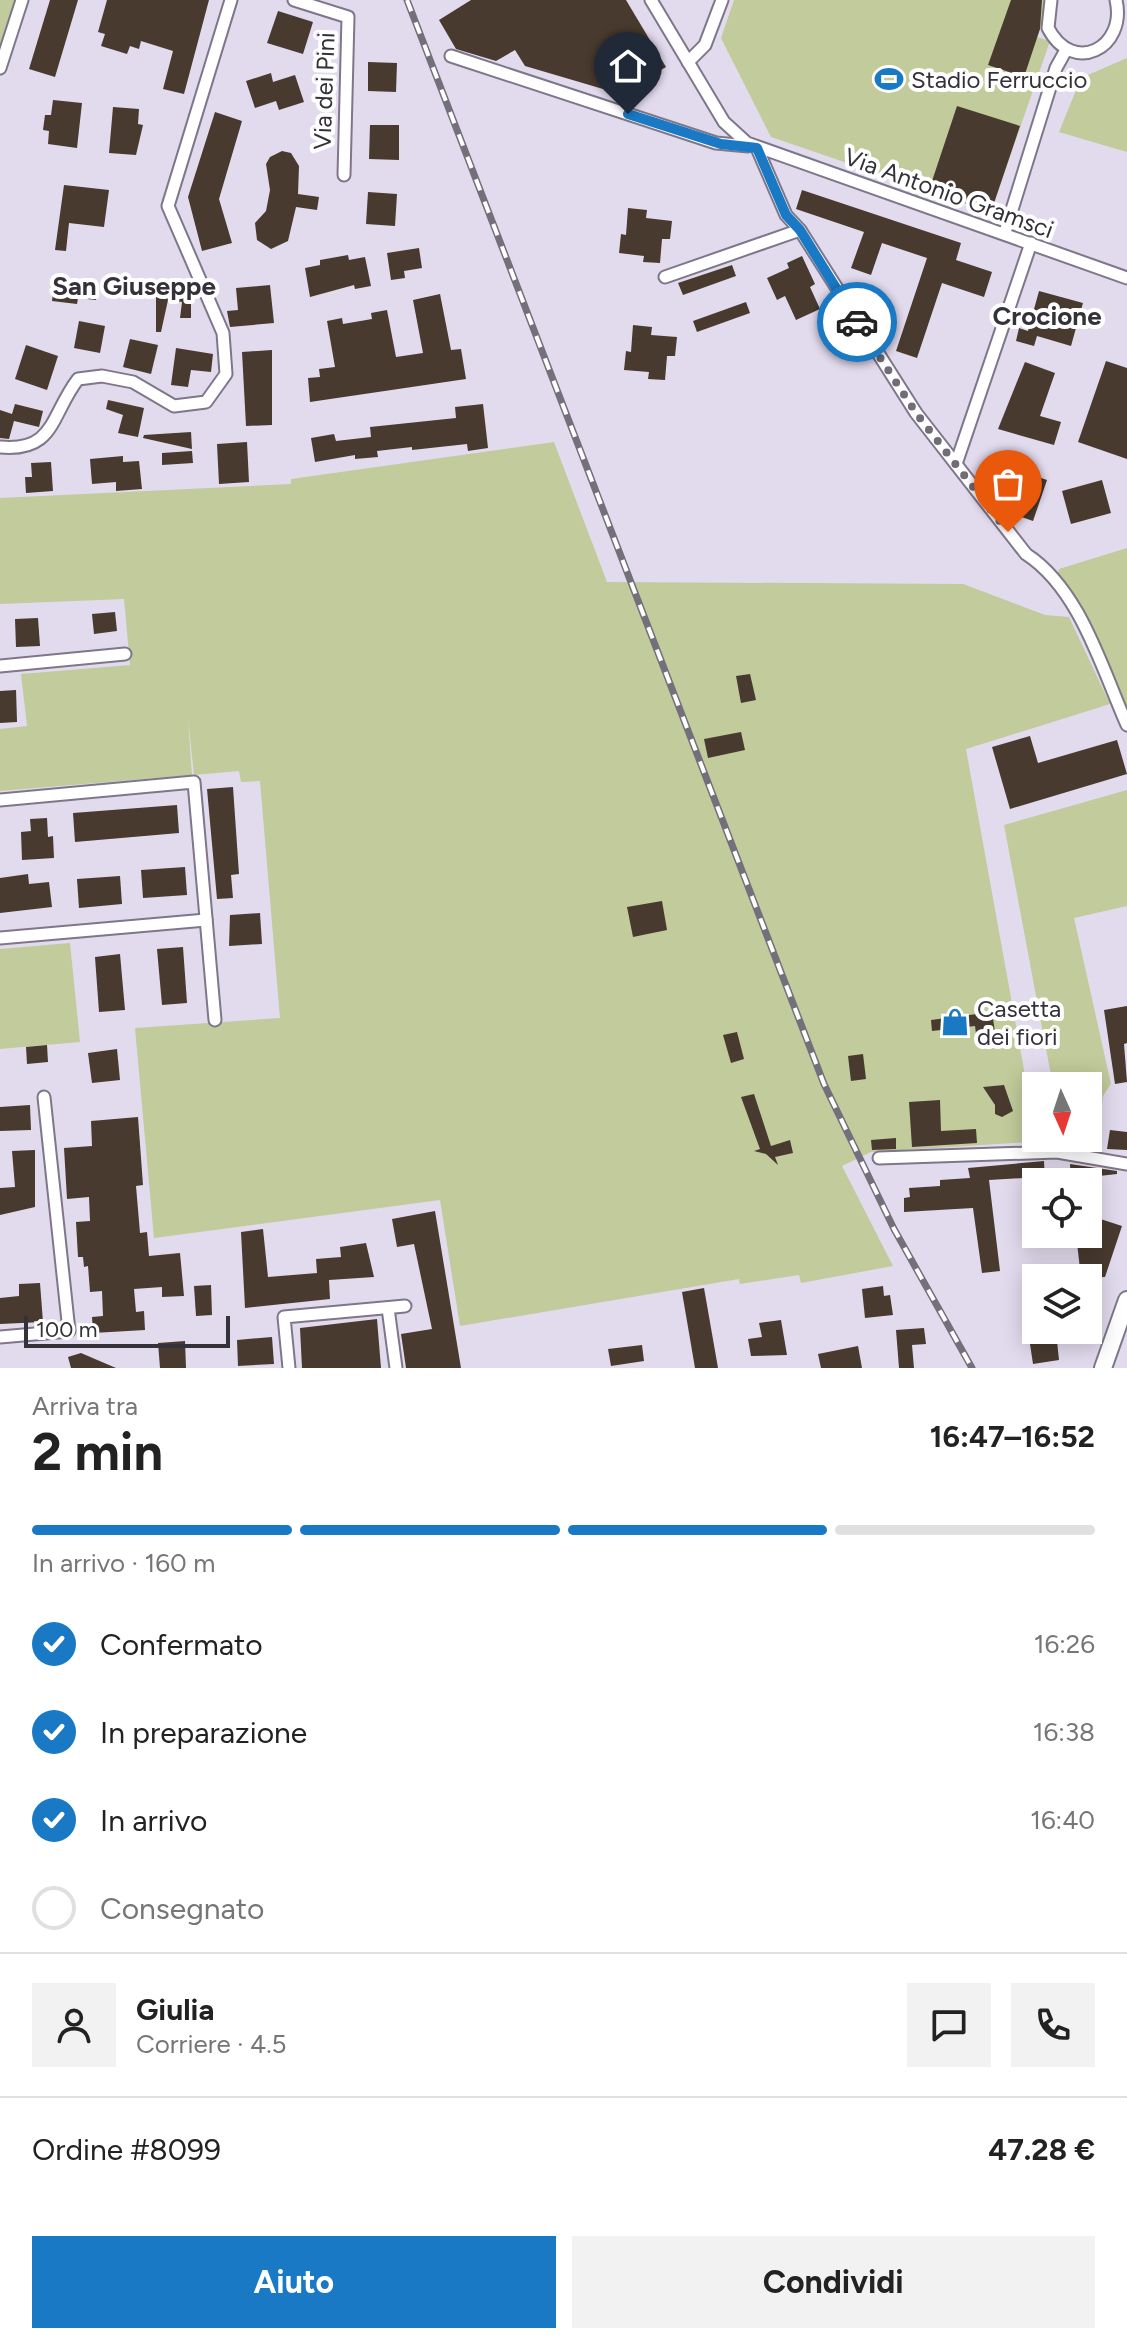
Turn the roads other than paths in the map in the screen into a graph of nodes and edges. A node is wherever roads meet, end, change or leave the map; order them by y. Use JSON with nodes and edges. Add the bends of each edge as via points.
{"nodes":[{"id":1,"x":22,"y":0,"type":"edge"},
{"id":2,"x":231,"y":0,"type":"edge"},
{"id":3,"x":294,"y":0,"type":"edge"},
{"id":4,"x":651,"y":0,"type":"edge"},
{"id":5,"x":722,"y":0,"type":"edge"},
{"id":6,"x":1051,"y":0,"type":"edge"},
{"id":7,"x":1116,"y":0,"type":"edge"},
{"id":8,"x":1122,"y":31,"type":"edge"},
{"id":9,"x":1066,"y":50,"type":"junction"},
{"id":10,"x":451,"y":56,"type":"dead end"},
{"id":11,"x":688,"y":62,"type":"junction"},
{"id":12,"x":0,"y":68,"type":"edge"},
{"id":13,"x":757,"y":148,"type":"junction"},
{"id":14,"x":344,"y":175,"type":"dead end"},
{"id":15,"x":800,"y":230,"type":"junction"},
{"id":16,"x":1005,"y":232,"type":"junction"},
{"id":17,"x":1031,"y":243,"type":"junction"},
{"id":18,"x":665,"y":277,"type":"dead end"},
{"id":19,"x":1127,"y":278,"type":"edge"},
{"id":20,"x":0,"y":447,"type":"edge"},
{"id":21,"x":956,"y":464,"type":"junction"},
{"id":22,"x":125,"y":654,"type":"dead end"},
{"id":23,"x":0,"y":666,"type":"edge"},
{"id":24,"x":1127,"y":725,"type":"edge"},
{"id":25,"x":0,"y":800,"type":"edge"},
{"id":26,"x":206,"y":920,"type":"junction"},
{"id":27,"x":0,"y":938,"type":"edge"},
{"id":28,"x":215,"y":1020,"type":"dead end"},
{"id":29,"x":44,"y":1097,"type":"dead end"},
{"id":30,"x":879,"y":1158,"type":"dead end"},
{"id":31,"x":1127,"y":1164,"type":"edge"},
{"id":32,"x":1127,"y":1300,"type":"edge"},
{"id":33,"x":405,"y":1306,"type":"dead end"},
{"id":34,"x":388,"y":1308,"type":"junction"},
{"id":35,"x":0,"y":1337,"type":"edge"},
{"id":36,"x":289,"y":1368,"type":"edge"},
{"id":37,"x":396,"y":1368,"type":"edge"},
{"id":38,"x":1103,"y":1368,"type":"edge"}],
"edges":[{"from":1,"to":12,"type":"street"},
{"from":2,"to":20,"type":"street","via":[[168,206],[223,333],[226,374],[206,402],[174,406],[133,382],[102,376],[78,379],[36,445]]},
{"from":3,"to":14,"type":"street","name":"Via dei Pini","via":[[348,17]]},
{"from":4,"to":11,"type":"street"},
{"from":5,"to":11,"type":"street","via":[[705,45]]},
{"from":6,"to":9,"type":"street","via":[[1048,28]]},
{"from":7,"to":8,"type":"street"},
{"from":8,"to":9,"type":"street","via":[[1091,53]]},
{"from":9,"to":16,"type":"street"},
{"from":10,"to":13,"type":"street","via":[[716,143]]},
{"from":11,"to":13,"type":"street","via":[[730,130]]},
{"from":13,"to":15,"type":"street","via":[[786,215]]},
{"from":13,"to":16,"type":"street","name":"Via Antonio Gramsci"},
{"from":15,"to":18,"type":"street"},
{"from":15,"to":21,"type":"street","via":[[886,369]]},
{"from":16,"to":17,"type":"street","name":"Via Antonio Gramsci"},
{"from":17,"to":19,"type":"street","name":"Via Antonio Gramsci"},
{"from":17,"to":21,"type":"street"},
{"from":21,"to":24,"type":"street","via":[[1066,598]]},
{"from":22,"to":23,"type":"street"},
{"from":25,"to":26,"type":"street","via":[[194,782]]},
{"from":26,"to":27,"type":"street"},
{"from":26,"to":28,"type":"street"},
{"from":29,"to":35,"type":"street","via":[[69,1331]]},
{"from":30,"to":31,"type":"street","via":[[1057,1152]]},
{"from":32,"to":38,"type":"main road"},
{"from":33,"to":34,"type":"street"},
{"from":34,"to":36,"type":"street","via":[[284,1317]]},
{"from":34,"to":37,"type":"street"}]}
